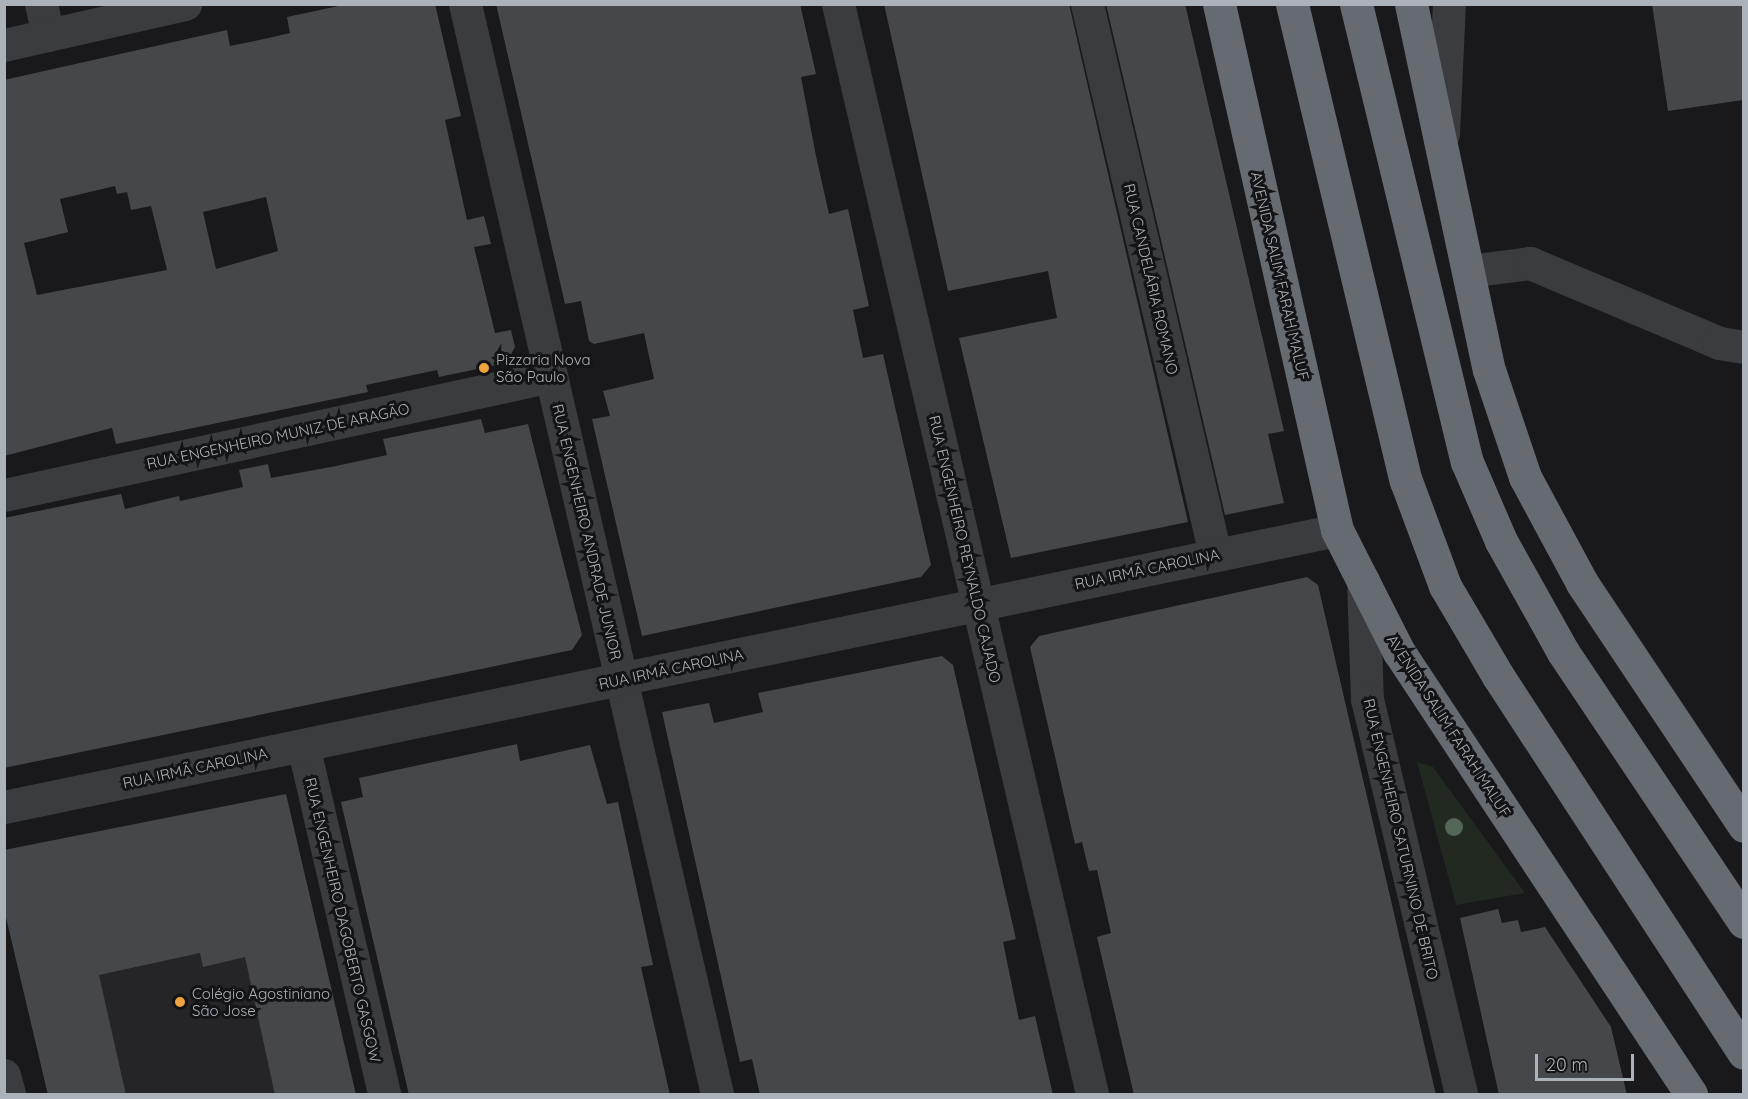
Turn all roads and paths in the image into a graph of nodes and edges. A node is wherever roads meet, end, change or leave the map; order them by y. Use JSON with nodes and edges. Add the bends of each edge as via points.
{"nodes":[{"id":1,"x":465,"y":4,"type":"edge"},
{"id":2,"x":838,"y":4,"type":"edge"},
{"id":3,"x":1087,"y":4,"type":"edge"},
{"id":4,"x":1219,"y":4,"type":"edge"},
{"id":5,"x":1292,"y":4,"type":"edge"},
{"id":6,"x":1356,"y":4,"type":"edge"},
{"id":7,"x":1411,"y":4,"type":"edge"},
{"id":8,"x":1449,"y":4,"type":"edge"},
{"id":9,"x":173,"y":6,"type":"edge"},
{"id":10,"x":44,"y":20,"type":"edge"},
{"id":11,"x":4,"y":45,"type":"edge"},
{"id":12,"x":1442,"y":148,"type":"junction"},
{"id":13,"x":1468,"y":271,"type":"junction"},
{"id":14,"x":1743,"y":347,"type":"edge"},
{"id":15,"x":551,"y":376,"type":"junction"},
{"id":16,"x":4,"y":495,"type":"edge"},
{"id":17,"x":1337,"y":530,"type":"junction"},
{"id":18,"x":1215,"y":554,"type":"junction"},
{"id":19,"x":1363,"y":580,"type":"junction"},
{"id":20,"x":978,"y":605,"type":"junction"},
{"id":21,"x":621,"y":679,"type":"junction"},
{"id":22,"x":303,"y":746,"type":"junction"},
{"id":23,"x":4,"y":807,"type":"edge"},
{"id":24,"x":1743,"y":826,"type":"edge"},
{"id":25,"x":1743,"y":922,"type":"edge"},
{"id":26,"x":1743,"y":1053,"type":"edge"},
{"id":27,"x":4,"y":1075,"type":"edge"},
{"id":28,"x":9,"y":1095,"type":"edge"},
{"id":29,"x":384,"y":1095,"type":"edge"},
{"id":30,"x":717,"y":1095,"type":"edge"},
{"id":31,"x":1092,"y":1095,"type":"edge"},
{"id":32,"x":1461,"y":1095,"type":"edge"},
{"id":33,"x":1691,"y":1095,"type":"edge"}],
"edges":[{"from":1,"to":15,"type":"street","name":"RUA ENGENHEIRO ANDRADE JUNIOR"},
{"from":2,"to":20,"type":"street","name":"RUA ENGENHEIRO REYNALDO CAJADO"},
{"from":3,"to":18,"type":"street","name":"RUA CANDELÁRIA ROMANO"},
{"from":4,"to":17,"type":"highway","name":"AVENIDA SALIM FARAH MALUF"},
{"from":5,"to":26,"type":"highway","via":[[1406,481],[1445,586],[1498,676]]},
{"from":6,"to":25,"type":"highway","via":[[1467,462],[1501,541],[1563,652]]},
{"from":7,"to":12,"type":"highway"},
{"from":8,"to":12,"type":"street"},
{"from":9,"to":10,"type":"street"},
{"from":10,"to":11,"type":"street"},
{"from":12,"to":13,"type":"highway"},
{"from":13,"to":14,"type":"street","via":[[1530,262],[1719,343]]},
{"from":13,"to":24,"type":"highway","via":[[1489,370],[1525,477],[1582,583]]},
{"from":15,"to":16,"type":"street","name":"RUA ENGENHEIRO MUNIZ DE ARAGÃO"},
{"from":15,"to":21,"type":"street","name":"RUA ENGENHEIRO ANDRADE JUNIOR"},
{"from":17,"to":18,"type":"street","name":"RUA IRMÃ CAROLINA"},
{"from":17,"to":19,"type":"highway","name":"AVENIDA SALIM FARAH MALUF"},
{"from":18,"to":20,"type":"street","name":"RUA IRMÃ CAROLINA"},
{"from":19,"to":32,"type":"street","name":"RUA ENGENHEIRO SATURNINO DE BRITO","via":[[1367,699]]},
{"from":19,"to":33,"type":"highway","name":"AVENIDA SALIM FARAH MALUF","via":[[1398,652]]},
{"from":20,"to":21,"type":"street","name":"RUA IRMÃ CAROLINA"},
{"from":20,"to":31,"type":"street","name":"RUA ENGENHEIRO REYNALDO CAJADO"},
{"from":21,"to":22,"type":"street","name":"RUA IRMÃ CAROLINA"},
{"from":21,"to":30,"type":"street","name":"RUA ENGENHEIRO ANDRADE JUNIOR"},
{"from":22,"to":23,"type":"street","name":"RUA IRMÃ CAROLINA"},
{"from":22,"to":29,"type":"street","name":"RUA ENGENHEIRO DAGOBERTO GASGOW"},
{"from":27,"to":28,"type":"street"}]}
